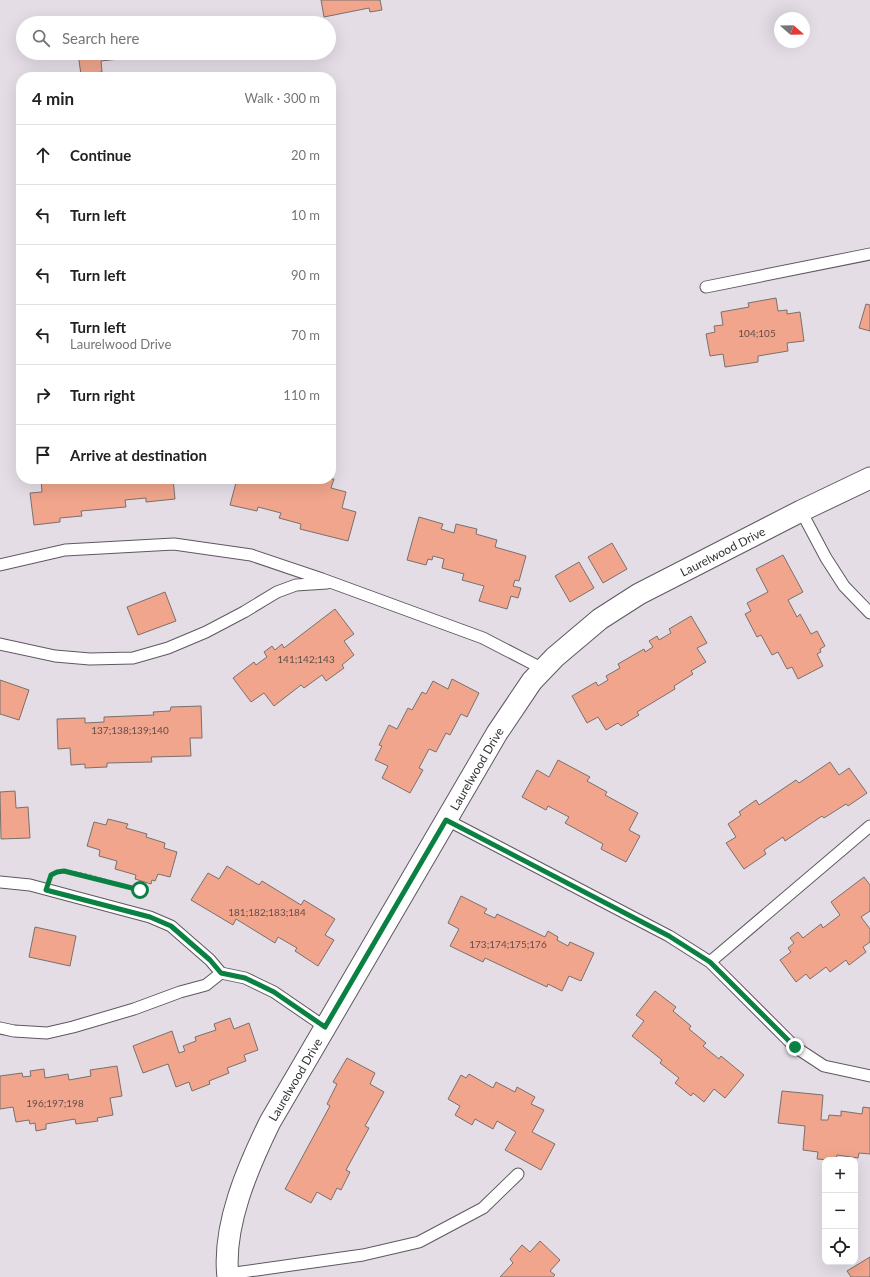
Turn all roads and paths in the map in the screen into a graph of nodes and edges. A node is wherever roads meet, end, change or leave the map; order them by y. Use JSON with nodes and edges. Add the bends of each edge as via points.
{"nodes":[{"id":1,"x":870,"y":254,"type":"edge"},
{"id":2,"x":706,"y":287,"type":"dead end"},
{"id":3,"x":870,"y":478,"type":"edge"},
{"id":4,"x":801,"y":511,"type":"junction"},
{"id":5,"x":0,"y":565,"type":"edge"},
{"id":6,"x":332,"y":582,"type":"junction"},
{"id":7,"x":870,"y":613,"type":"edge"},
{"id":8,"x":0,"y":644,"type":"edge"},
{"id":9,"x":543,"y":669,"type":"junction"},
{"id":10,"x":446,"y":820,"type":"junction"},
{"id":11,"x":870,"y":826,"type":"edge"},
{"id":12,"x":0,"y":882,"type":"edge"},
{"id":13,"x":146,"y":886,"type":"dead end"},
{"id":14,"x":46,"y":890,"type":"junction"},
{"id":15,"x":710,"y":962,"type":"junction"},
{"id":16,"x":221,"y":973,"type":"junction"},
{"id":17,"x":325,"y":1027,"type":"junction"},
{"id":18,"x":0,"y":1028,"type":"edge"},
{"id":19,"x":870,"y":1076,"type":"edge"},
{"id":20,"x":518,"y":1174,"type":"dead end"},
{"id":21,"x":228,"y":1275,"type":"edge"}],
"edges":[{"from":1,"to":2,"type":"lane"},
{"from":3,"to":4,"type":"street","name":"Laurelwood Drive"},
{"from":4,"to":7,"type":"lane","via":[[844,586]]},
{"from":4,"to":9,"type":"street","name":"Laurelwood Drive","via":[[639,594],[594,624]]},
{"from":5,"to":6,"type":"lane","via":[[65,550],[174,544],[251,555]]},
{"from":6,"to":8,"type":"lane","via":[[296,585],[277,592],[206,632],[168,648],[133,658],[90,659],[55,656]]},
{"from":6,"to":9,"type":"lane","via":[[483,638]]},
{"from":9,"to":10,"type":"street","name":"Laurelwood Drive","via":[[515,706]]},
{"from":10,"to":15,"type":"lane","via":[[669,936]]},
{"from":10,"to":17,"type":"street","name":"Laurelwood Drive"},
{"from":11,"to":15,"type":"lane"},
{"from":12,"to":14,"type":"lane"},
{"from":13,"to":14,"type":"path","via":[[135,890],[64,871],[51,875]]},
{"from":14,"to":16,"type":"lane","via":[[150,917],[171,926]]},
{"from":15,"to":19,"type":"lane","via":[[795,1047],[824,1066]]},
{"from":16,"to":17,"type":"lane","via":[[245,978],[274,992]]},
{"from":16,"to":18,"type":"lane","via":[[206,985],[73,1028],[47,1033],[14,1032]]},
{"from":17,"to":21,"type":"street","name":"Laurelwood Drive","via":[[251,1159],[238,1196],[230,1236]]},
{"from":20,"to":21,"type":"lane","via":[[483,1208],[419,1242],[355,1256]]}]}
